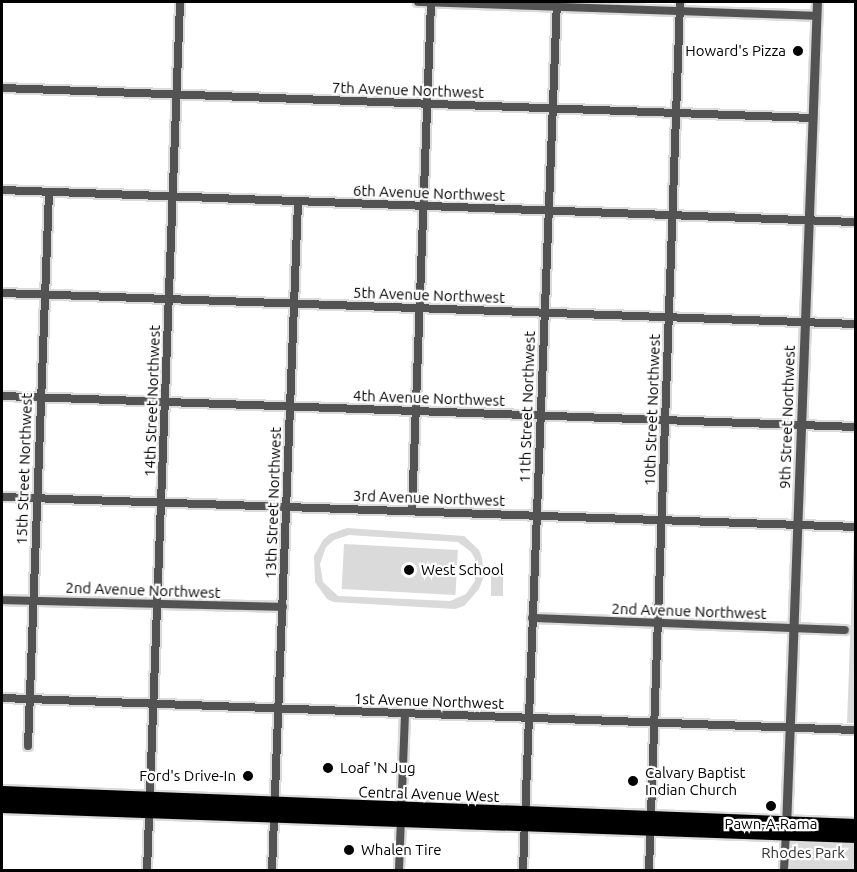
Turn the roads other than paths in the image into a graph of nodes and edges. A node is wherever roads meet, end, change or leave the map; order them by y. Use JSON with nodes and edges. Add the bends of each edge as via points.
{"nodes":[{"id":1,"x":180,"y":2,"type":"edge"},
{"id":2,"x":418,"y":2,"type":"edge"},
{"id":3,"x":431,"y":2,"type":"edge"},
{"id":4,"x":680,"y":2,"type":"edge"},
{"id":5,"x":818,"y":2,"type":"edge"},
{"id":6,"x":556,"y":4,"type":"edge"},
{"id":7,"x":680,"y":12,"type":"junction"},
{"id":8,"x":817,"y":16,"type":"junction"},
{"id":9,"x":2,"y":88,"type":"edge"},
{"id":10,"x":177,"y":94,"type":"junction"},
{"id":11,"x":426,"y":104,"type":"junction"},
{"id":12,"x":552,"y":108,"type":"junction"},
{"id":13,"x":676,"y":114,"type":"junction"},
{"id":14,"x":813,"y":118,"type":"junction"},
{"id":15,"x":2,"y":190,"type":"edge"},
{"id":16,"x":50,"y":192,"type":"junction"},
{"id":17,"x":173,"y":196,"type":"junction"},
{"id":18,"x":298,"y":202,"type":"junction"},
{"id":19,"x":422,"y":206,"type":"junction"},
{"id":20,"x":548,"y":210,"type":"junction"},
{"id":21,"x":673,"y":215,"type":"junction"},
{"id":22,"x":809,"y":220,"type":"junction"},
{"id":23,"x":855,"y":222,"type":"edge"},
{"id":24,"x":2,"y":293,"type":"edge"},
{"id":25,"x":45,"y":294,"type":"junction"},
{"id":26,"x":169,"y":299,"type":"junction"},
{"id":27,"x":295,"y":303,"type":"junction"},
{"id":28,"x":419,"y":308,"type":"junction"},
{"id":29,"x":544,"y":312,"type":"junction"},
{"id":30,"x":669,"y":316,"type":"junction"},
{"id":31,"x":805,"y":322,"type":"junction"},
{"id":32,"x":855,"y":324,"type":"edge"},
{"id":33,"x":2,"y":396,"type":"edge"},
{"id":34,"x":40,"y":398,"type":"junction"},
{"id":35,"x":165,"y":402,"type":"junction"},
{"id":36,"x":291,"y":406,"type":"junction"},
{"id":37,"x":416,"y":411,"type":"junction"},
{"id":38,"x":540,"y":415,"type":"junction"},
{"id":39,"x":665,"y":420,"type":"junction"},
{"id":40,"x":801,"y":425,"type":"junction"},
{"id":41,"x":855,"y":427,"type":"edge"},
{"id":42,"x":2,"y":497,"type":"edge"},
{"id":43,"x":36,"y":498,"type":"junction"},
{"id":44,"x":161,"y":501,"type":"junction"},
{"id":45,"x":287,"y":506,"type":"junction"},
{"id":46,"x":412,"y":511,"type":"junction"},
{"id":47,"x":536,"y":515,"type":"junction"},
{"id":48,"x":662,"y":520,"type":"junction"},
{"id":49,"x":798,"y":525,"type":"junction"},
{"id":50,"x":855,"y":527,"type":"edge"},
{"id":51,"x":2,"y":600,"type":"edge"},
{"id":52,"x":33,"y":601,"type":"junction"},
{"id":53,"x":158,"y":604,"type":"junction"},
{"id":54,"x":283,"y":607,"type":"junction"},
{"id":55,"x":532,"y":618,"type":"junction"},
{"id":56,"x":658,"y":623,"type":"junction"},
{"id":57,"x":794,"y":629,"type":"junction"},
{"id":58,"x":845,"y":630,"type":"dead end"},
{"id":59,"x":2,"y":698,"type":"edge"},
{"id":60,"x":29,"y":699,"type":"junction"},
{"id":61,"x":155,"y":704,"type":"junction"},
{"id":62,"x":280,"y":709,"type":"junction"},
{"id":63,"x":405,"y":713,"type":"junction"},
{"id":64,"x":530,"y":718,"type":"junction"},
{"id":65,"x":653,"y":722,"type":"junction"},
{"id":66,"x":790,"y":727,"type":"junction"},
{"id":67,"x":855,"y":730,"type":"edge"},
{"id":68,"x":28,"y":746,"type":"dead end"},
{"id":69,"x":2,"y":793,"type":"edge"},
{"id":70,"x":2,"y":805,"type":"edge"},
{"id":71,"x":151,"y":806,"type":"junction"},
{"id":72,"x":275,"y":810,"type":"junction"},
{"id":73,"x":401,"y":815,"type":"junction"},
{"id":74,"x":525,"y":819,"type":"junction"},
{"id":75,"x":650,"y":824,"type":"junction"},
{"id":76,"x":855,"y":826,"type":"edge"},
{"id":77,"x":786,"y":829,"type":"junction"},
{"id":78,"x":855,"y":836,"type":"edge"},
{"id":79,"x":147,"y":870,"type":"edge"},
{"id":80,"x":272,"y":870,"type":"edge"},
{"id":81,"x":399,"y":870,"type":"edge"},
{"id":82,"x":523,"y":870,"type":"edge"},
{"id":83,"x":649,"y":870,"type":"edge"},
{"id":84,"x":784,"y":870,"type":"edge"}],
"edges":[{"from":1,"to":10,"type":"street","name":"14th Street Northwest"},
{"from":2,"to":3,"type":"street"},
{"from":3,"to":6,"type":"street"},
{"from":3,"to":11,"type":"street"},
{"from":4,"to":7,"type":"street","name":"10th Street Northwest"},
{"from":5,"to":8,"type":"street","name":"9th Street Northwest"},
{"from":6,"to":7,"type":"street"},
{"from":6,"to":12,"type":"street","name":"11th Street Northwest"},
{"from":7,"to":8,"type":"street"},
{"from":7,"to":13,"type":"street","name":"10th Street Northwest"},
{"from":8,"to":14,"type":"street","name":"9th Street Northwest"},
{"from":9,"to":10,"type":"street","name":"7th Avenue Northwest"},
{"from":10,"to":11,"type":"street","name":"7th Avenue Northwest"},
{"from":10,"to":17,"type":"street","name":"14th Street Northwest"},
{"from":11,"to":12,"type":"street","name":"7th Avenue Northwest"},
{"from":11,"to":19,"type":"street"},
{"from":12,"to":13,"type":"street","name":"7th Avenue Northwest"},
{"from":12,"to":20,"type":"street","name":"11th Street Northwest"},
{"from":13,"to":14,"type":"street","name":"7th Avenue Northwest"},
{"from":13,"to":21,"type":"street","name":"10th Street Northwest"},
{"from":14,"to":22,"type":"street","name":"9th Street Northwest"},
{"from":15,"to":16,"type":"street","name":"6th Avenue Northwest"},
{"from":16,"to":17,"type":"street","name":"6th Avenue Northwest"},
{"from":16,"to":25,"type":"street","name":"15th Street Northwest"},
{"from":17,"to":18,"type":"street","name":"6th Avenue Northwest"},
{"from":17,"to":26,"type":"street","name":"14th Street Northwest"},
{"from":18,"to":19,"type":"street","name":"6th Avenue Northwest"},
{"from":18,"to":27,"type":"street","name":"13th Street Northwest"},
{"from":19,"to":20,"type":"street","name":"6th Avenue Northwest"},
{"from":19,"to":28,"type":"street"},
{"from":20,"to":21,"type":"street","name":"6th Avenue Northwest"},
{"from":20,"to":29,"type":"street","name":"11th Street Northwest"},
{"from":21,"to":22,"type":"street","name":"6th Avenue Northwest"},
{"from":21,"to":30,"type":"street","name":"10th Street Northwest"},
{"from":22,"to":23,"type":"street","name":"6th Avenue Northwest"},
{"from":22,"to":31,"type":"street","name":"9th Street Northwest"},
{"from":24,"to":25,"type":"street","name":"5th Avenue Northwest"},
{"from":25,"to":26,"type":"street","name":"5th Avenue Northwest"},
{"from":25,"to":34,"type":"street","name":"15th Street Northwest"},
{"from":26,"to":27,"type":"street","name":"5th Avenue Northwest"},
{"from":26,"to":35,"type":"street","name":"14th Street Northwest"},
{"from":27,"to":28,"type":"street","name":"5th Avenue Northwest"},
{"from":27,"to":36,"type":"street","name":"13th Street Northwest"},
{"from":28,"to":29,"type":"street","name":"5th Avenue Northwest"},
{"from":28,"to":37,"type":"street"},
{"from":29,"to":30,"type":"street","name":"5th Avenue Northwest"},
{"from":29,"to":38,"type":"street","name":"11th Street Northwest"},
{"from":30,"to":31,"type":"street","name":"5th Avenue Northwest"},
{"from":30,"to":39,"type":"street","name":"10th Street Northwest"},
{"from":31,"to":32,"type":"street","name":"5th Avenue Northwest"},
{"from":31,"to":40,"type":"street","name":"9th Street Northwest"},
{"from":33,"to":34,"type":"street","name":"4th Avenue Northwest"},
{"from":34,"to":35,"type":"street","name":"4th Avenue Northwest"},
{"from":34,"to":43,"type":"street","name":"15th Street Northwest"},
{"from":35,"to":36,"type":"street","name":"4th Avenue Northwest"},
{"from":35,"to":44,"type":"street","name":"14th Street Northwest"},
{"from":36,"to":37,"type":"street","name":"4th Avenue Northwest"},
{"from":36,"to":45,"type":"street","name":"13th Street Northwest"},
{"from":37,"to":38,"type":"street","name":"4th Avenue Northwest"},
{"from":37,"to":46,"type":"street"},
{"from":38,"to":39,"type":"street","name":"4th Avenue Northwest"},
{"from":38,"to":47,"type":"street","name":"11th Street Northwest"},
{"from":39,"to":40,"type":"street","name":"4th Avenue Northwest"},
{"from":39,"to":48,"type":"street","name":"10th Street Northwest"},
{"from":40,"to":41,"type":"street","name":"4th Avenue Northwest"},
{"from":40,"to":49,"type":"street","name":"9th Street Northwest"},
{"from":42,"to":43,"type":"street","name":"3rd Avenue Northwest"},
{"from":43,"to":44,"type":"street","name":"3rd Avenue Northwest"},
{"from":43,"to":52,"type":"street","name":"15th Street Northwest"},
{"from":44,"to":45,"type":"street","name":"3rd Avenue Northwest"},
{"from":44,"to":53,"type":"street","name":"14th Street Northwest"},
{"from":45,"to":46,"type":"street","name":"3rd Avenue Northwest"},
{"from":45,"to":54,"type":"street","name":"13th Street Northwest"},
{"from":46,"to":47,"type":"street","name":"3rd Avenue Northwest"},
{"from":47,"to":48,"type":"street","name":"3rd Avenue Northwest"},
{"from":47,"to":55,"type":"street","name":"11th Street Northwest"},
{"from":48,"to":49,"type":"street","name":"3rd Avenue Northwest"},
{"from":48,"to":56,"type":"street","name":"10th Street Northwest"},
{"from":49,"to":50,"type":"street","name":"3rd Avenue Northwest"},
{"from":49,"to":57,"type":"street","name":"9th Street Northwest"},
{"from":51,"to":52,"type":"street","name":"2nd Avenue Northwest"},
{"from":52,"to":53,"type":"street","name":"2nd Avenue Northwest"},
{"from":52,"to":60,"type":"street","name":"15th Street Northwest"},
{"from":53,"to":54,"type":"street","name":"2nd Avenue Northwest"},
{"from":53,"to":61,"type":"street","name":"14th Street Northwest"},
{"from":54,"to":62,"type":"street","name":"13th Street Northwest"},
{"from":55,"to":56,"type":"street","name":"2nd Avenue Northwest"},
{"from":55,"to":64,"type":"street","name":"11th Street Northwest"},
{"from":56,"to":57,"type":"street","name":"2nd Avenue Northwest"},
{"from":56,"to":65,"type":"street","name":"10th Street Northwest"},
{"from":57,"to":58,"type":"street","name":"2nd Avenue Northwest"},
{"from":57,"to":66,"type":"street","name":"9th Street Northwest"},
{"from":59,"to":60,"type":"street","name":"1st Avenue Northwest"},
{"from":60,"to":61,"type":"street","name":"1st Avenue Northwest"},
{"from":60,"to":68,"type":"street","name":"15th Street Northwest"},
{"from":61,"to":62,"type":"street","name":"1st Avenue Northwest"},
{"from":61,"to":71,"type":"street","name":"14th Street Northwest"},
{"from":62,"to":63,"type":"street","name":"1st Avenue Northwest"},
{"from":62,"to":72,"type":"street","name":"13th Street Northwest"},
{"from":63,"to":64,"type":"street","name":"1st Avenue Northwest"},
{"from":63,"to":73,"type":"street"},
{"from":64,"to":65,"type":"street","name":"1st Avenue Northwest"},
{"from":64,"to":74,"type":"street","name":"11th Street Northwest"},
{"from":65,"to":66,"type":"street","name":"1st Avenue Northwest"},
{"from":65,"to":75,"type":"street","name":"10th Street Northwest"},
{"from":66,"to":67,"type":"street","name":"1st Avenue Northwest"},
{"from":66,"to":77,"type":"street","name":"9th Street Northwest"},
{"from":69,"to":71,"type":"highway","name":"Central Avenue West"},
{"from":70,"to":71,"type":"highway","name":"Central Avenue West"},
{"from":71,"to":72,"type":"highway","name":"Central Avenue West"},
{"from":71,"to":79,"type":"street","name":"14th Street Northwest"},
{"from":72,"to":73,"type":"highway","name":"Central Avenue West"},
{"from":72,"to":80,"type":"street","name":"13th Street Northwest"},
{"from":73,"to":74,"type":"highway","name":"Central Avenue West"},
{"from":73,"to":81,"type":"street"},
{"from":74,"to":75,"type":"highway","name":"Central Avenue West"},
{"from":74,"to":82,"type":"street","name":"11th Street Northwest"},
{"from":75,"to":77,"type":"highway","name":"Central Avenue West"},
{"from":75,"to":83,"type":"street","name":"10th Street Northwest"},
{"from":76,"to":77,"type":"highway","name":"Central Avenue West"},
{"from":77,"to":78,"type":"highway","name":"Central Avenue West"},
{"from":77,"to":84,"type":"street"}]}
